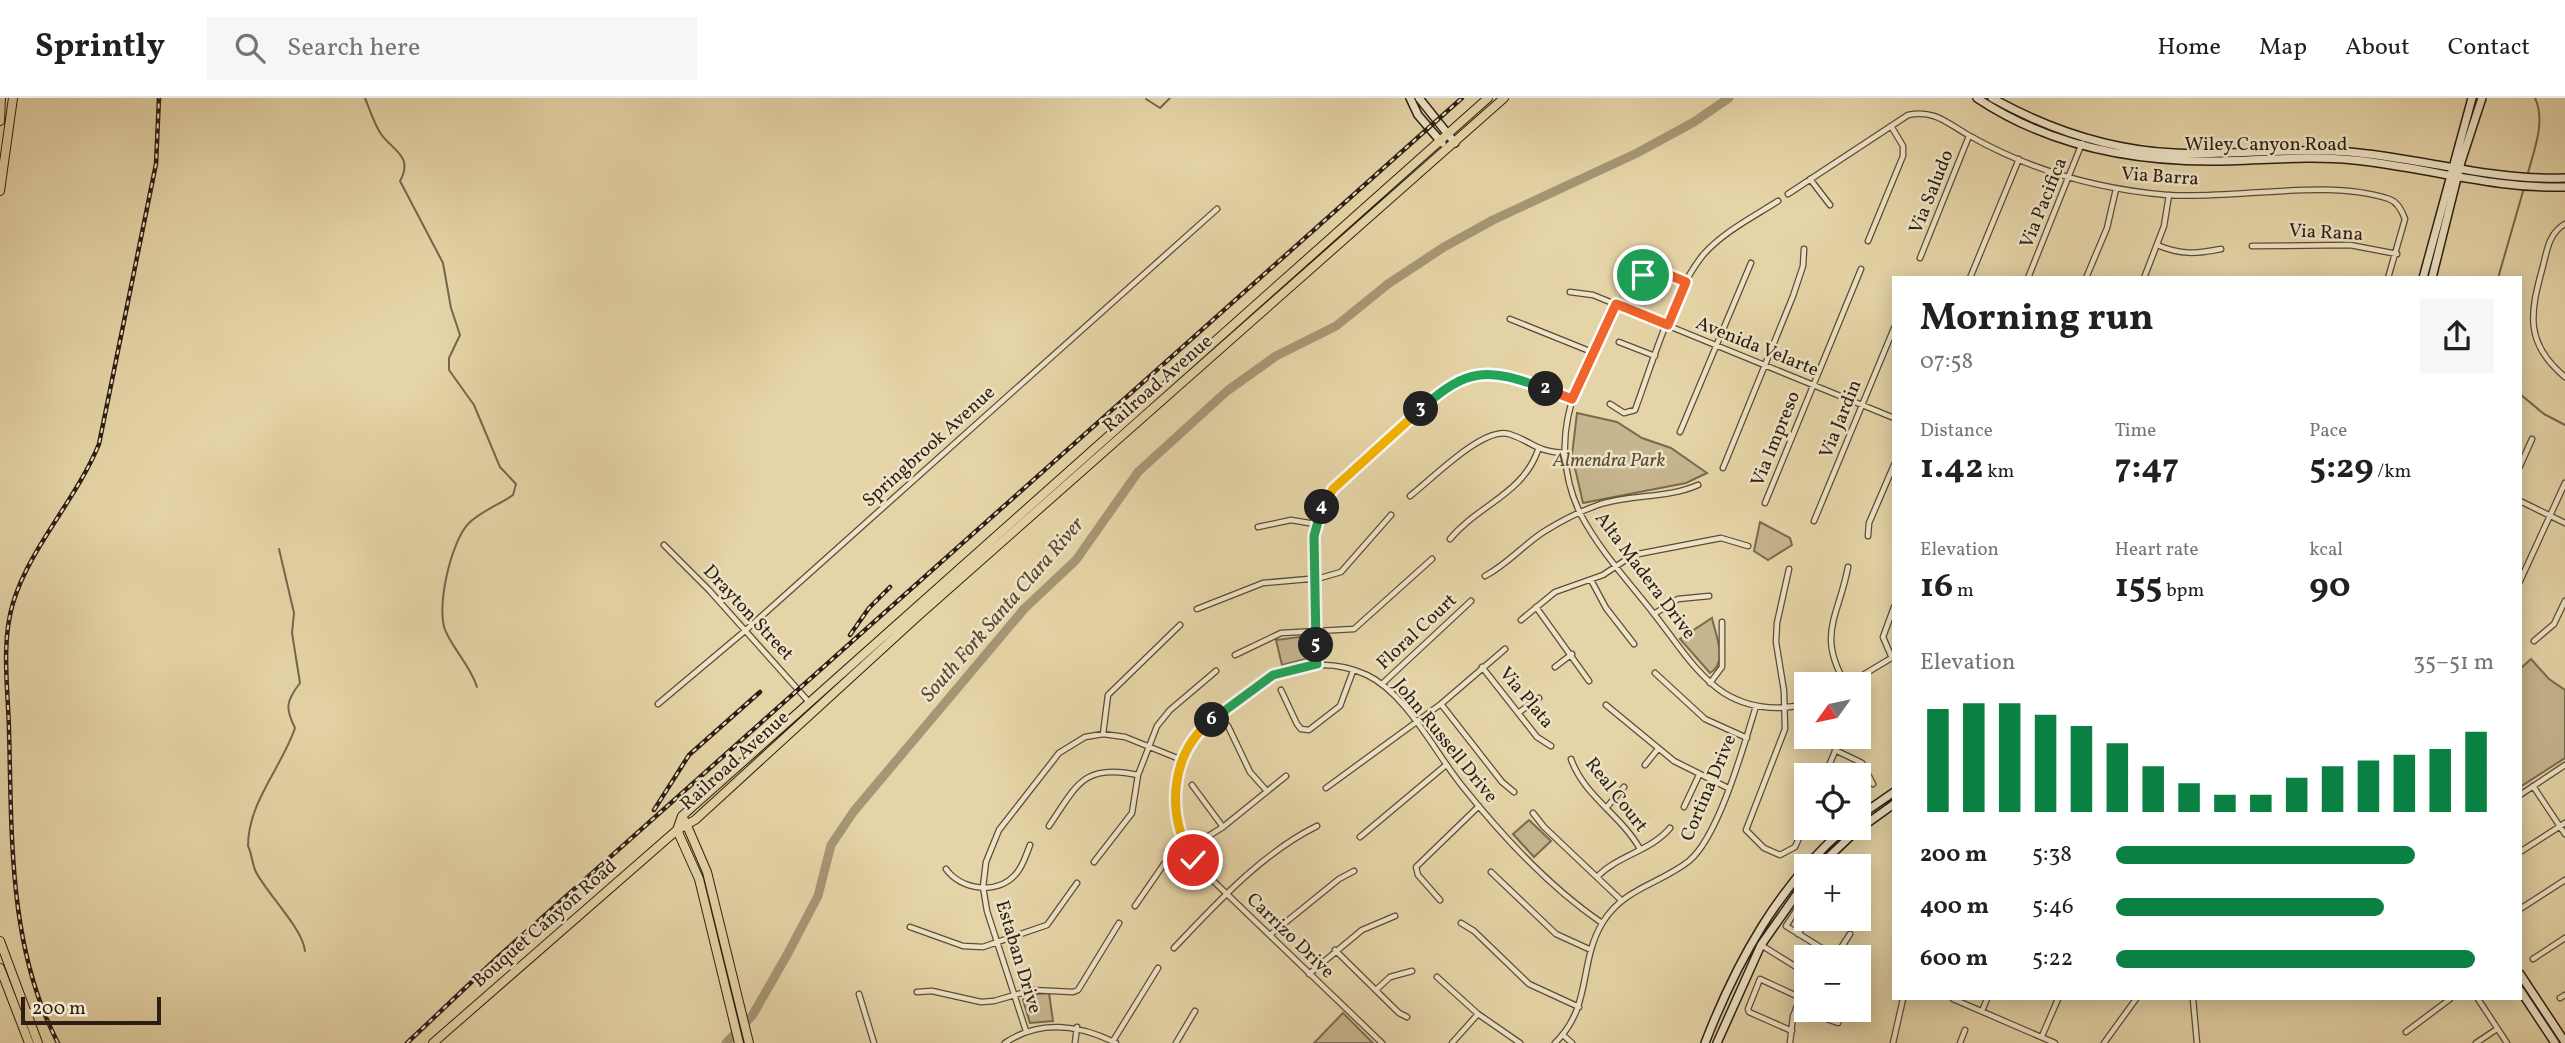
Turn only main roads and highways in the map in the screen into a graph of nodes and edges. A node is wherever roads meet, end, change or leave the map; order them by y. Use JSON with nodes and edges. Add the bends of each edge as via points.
{"nodes":[{"id":1,"x":1,"y":98,"type":"edge"},
{"id":2,"x":13,"y":98,"type":"edge"},
{"id":3,"x":1410,"y":98,"type":"edge"},
{"id":4,"x":1419,"y":98,"type":"edge"},
{"id":5,"x":1488,"y":98,"type":"edge"},
{"id":6,"x":1504,"y":98,"type":"edge"},
{"id":7,"x":1977,"y":98,"type":"edge"},
{"id":8,"x":1992,"y":98,"type":"edge"},
{"id":9,"x":2472,"y":98,"type":"edge"},
{"id":10,"x":2482,"y":98,"type":"edge"},
{"id":11,"x":0,"y":121,"type":"edge"},
{"id":12,"x":1443,"y":138,"type":"junction"},
{"id":13,"x":1451,"y":147,"type":"junction"},
{"id":14,"x":2210,"y":157,"type":"junction"},
{"id":15,"x":2456,"y":168,"type":"junction"},
{"id":16,"x":2454,"y":177,"type":"junction"},
{"id":17,"x":2565,"y":178,"type":"edge"},
{"id":18,"x":2565,"y":187,"type":"edge"},
{"id":19,"x":0,"y":191,"type":"edge"},
{"id":20,"x":2424,"y":276,"type":"edge"},
{"id":21,"x":2432,"y":276,"type":"edge"},
{"id":22,"x":1023,"y":511,"type":"junction"},
{"id":23,"x":996,"y":549,"type":"junction"},
{"id":24,"x":1892,"y":793,"type":"edge"},
{"id":25,"x":1892,"y":805,"type":"edge"},
{"id":26,"x":1871,"y":808,"type":"edge"},
{"id":27,"x":682,"y":816,"type":"junction"},
{"id":28,"x":687,"y":825,"type":"junction"},
{"id":29,"x":677,"y":830,"type":"junction"},
{"id":30,"x":1832,"y":840,"type":"edge"},
{"id":31,"x":1832,"y":854,"type":"edge"},
{"id":32,"x":1794,"y":898,"type":"edge"},
{"id":33,"x":0,"y":941,"type":"edge"},
{"id":34,"x":0,"y":949,"type":"edge"},
{"id":35,"x":7,"y":959,"type":"junction"},
{"id":36,"x":0,"y":968,"type":"edge"},
{"id":37,"x":2522,"y":977,"type":"edge"},
{"id":38,"x":2522,"y":993,"type":"edge"},
{"id":39,"x":11,"y":995,"type":"junction"},
{"id":40,"x":29,"y":1018,"type":"junction"},
{"id":41,"x":2565,"y":1042,"type":"edge"},
{"id":42,"x":29,"y":1043,"type":"edge"},
{"id":43,"x":38,"y":1043,"type":"edge"},
{"id":44,"x":433,"y":1043,"type":"edge"},
{"id":45,"x":739,"y":1043,"type":"edge"},
{"id":46,"x":749,"y":1043,"type":"edge"},
{"id":47,"x":1705,"y":1043,"type":"edge"},
{"id":48,"x":1717,"y":1043,"type":"edge"},
{"id":49,"x":2555,"y":1043,"type":"edge"}],
"edges":[{"from":1,"to":11,"type":"main road"},
{"from":2,"to":19,"type":"main road"},
{"from":3,"to":12,"type":"main road","via":[[1419,115]]},
{"from":4,"to":12,"type":"main road"},
{"from":5,"to":12,"type":"main road","name":"Railroad Avenue"},
{"from":6,"to":13,"type":"main road","name":"Railroad Avenue"},
{"from":7,"to":14,"type":"main road","name":"Wiley Canyon Road","via":[[2018,122],[2081,146],[2125,155]]},
{"from":8,"to":14,"type":"main road","name":"Wiley Canyon Road","via":[[2027,117],[2084,137],[2140,150]]},
{"from":9,"to":15,"type":"main road"},
{"from":10,"to":15,"type":"main road"},
{"from":12,"to":13,"type":"main road"},
{"from":12,"to":22,"type":"main road","name":"Railroad Avenue"},
{"from":13,"to":23,"type":"main road","name":"Railroad Avenue"},
{"from":14,"to":15,"type":"main road","name":"Wiley Canyon Road","via":[[2326,151]]},
{"from":14,"to":16,"type":"main road","name":"Wiley Canyon Road","via":[[2354,160]]},
{"from":15,"to":16,"type":"main road"},
{"from":15,"to":17,"type":"main road","name":"Wiley Canyon Road"},
{"from":16,"to":18,"type":"main road","name":"Wiley Canyon Road","via":[[2514,186]]},
{"from":16,"to":20,"type":"main road"},
{"from":16,"to":21,"type":"main road"},
{"from":22,"to":23,"type":"main road"},
{"from":22,"to":27,"type":"main road","name":"Railroad Avenue"},
{"from":23,"to":28,"type":"main road","name":"Railroad Avenue"},
{"from":24,"to":26,"type":"main road"},
{"from":25,"to":31,"type":"main road"},
{"from":27,"to":28,"type":"main road"},
{"from":27,"to":29,"type":"main road","name":"Railroad Avenue"},
{"from":28,"to":29,"type":"main road","name":"Railroad Avenue"},
{"from":28,"to":46,"type":"main road","via":[[707,872]]},
{"from":29,"to":44,"type":"main road","name":"Bouquet Canyon Road"},
{"from":29,"to":45,"type":"main road","via":[[699,879]]},
{"from":30,"to":47,"type":"main road","via":[[1778,900],[1738,965]]},
{"from":32,"to":48,"type":"main road","via":[[1760,945]]},
{"from":33,"to":35,"type":"main road"},
{"from":34,"to":35,"type":"main road"},
{"from":35,"to":40,"type":"main road"},
{"from":36,"to":39,"type":"main road"},
{"from":37,"to":41,"type":"main road"},
{"from":38,"to":49,"type":"main road"},
{"from":39,"to":40,"type":"main road"},
{"from":39,"to":42,"type":"main road"},
{"from":40,"to":43,"type":"main road"}]}
